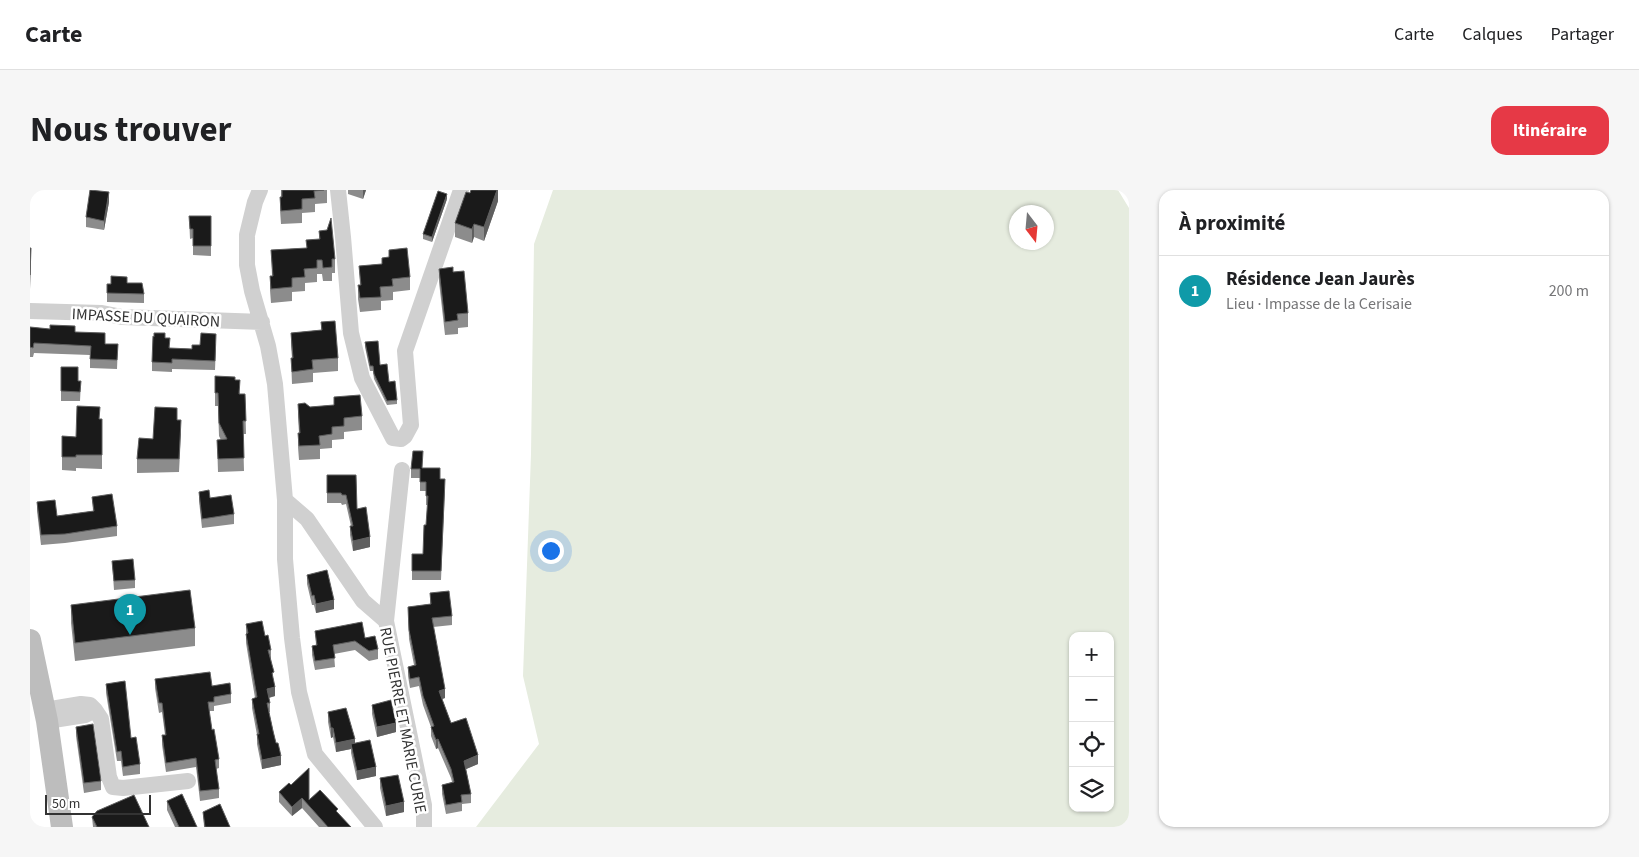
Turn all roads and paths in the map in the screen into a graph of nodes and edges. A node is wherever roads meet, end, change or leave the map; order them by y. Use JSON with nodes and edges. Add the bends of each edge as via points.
{"nodes":[{"id":1,"x":260,"y":190,"type":"edge"},
{"id":2,"x":338,"y":190,"type":"edge"},
{"id":3,"x":461,"y":190,"type":"edge"},
{"id":4,"x":30,"y":311,"type":"edge"},
{"id":5,"x":262,"y":322,"type":"junction"},
{"id":6,"x":402,"y":470,"type":"dead end"},
{"id":7,"x":285,"y":500,"type":"junction"},
{"id":8,"x":386,"y":621,"type":"junction"},
{"id":9,"x":30,"y":640,"type":"edge"},
{"id":10,"x":46,"y":716,"type":"junction"},
{"id":11,"x":188,"y":781,"type":"dead end"},
{"id":12,"x":62,"y":827,"type":"edge"},
{"id":13,"x":375,"y":827,"type":"edge"},
{"id":14,"x":424,"y":827,"type":"edge"}],
"edges":[{"from":1,"to":5,"type":"street","via":[[247,235],[247,265]]},
{"from":2,"to":3,"type":"street","via":[[351,333],[362,378],[393,438],[401,439],[411,425],[405,351]]},
{"from":4,"to":5,"type":"street","name":"IMPASSE DU QUAIRON"},
{"from":5,"to":7,"type":"street","via":[[275,384]]},
{"from":6,"to":8,"type":"street"},
{"from":7,"to":8,"type":"street","name":"RUE PIERRE ET MARIE CURIE","via":[[307,519],[364,602]]},
{"from":7,"to":13,"type":"street","via":[[285,559],[292,638],[300,692],[315,754]]},
{"from":8,"to":14,"type":"street","name":"RUE PIERRE ET MARIE CURIE","via":[[424,805]]},
{"from":9,"to":10,"type":"main road"},
{"from":10,"to":11,"type":"street","via":[[85,715],[95,710],[101,719],[113,787]]},
{"from":10,"to":12,"type":"main road"}]}
